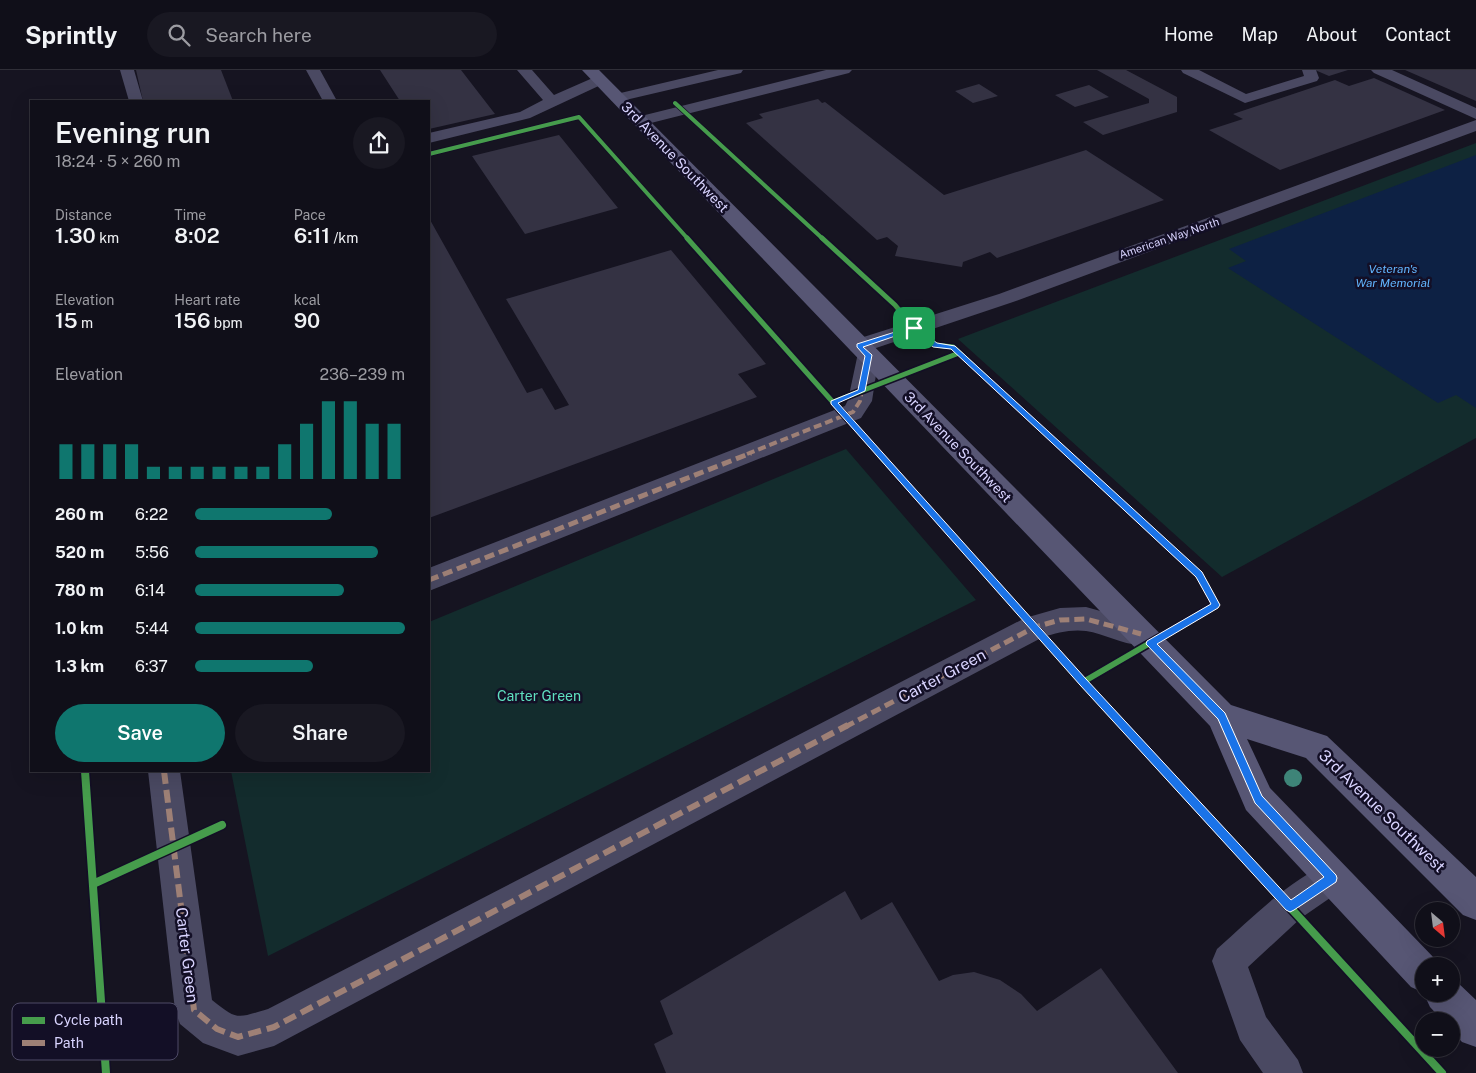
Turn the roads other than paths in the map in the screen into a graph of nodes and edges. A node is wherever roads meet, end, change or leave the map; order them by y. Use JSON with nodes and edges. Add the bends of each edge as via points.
{"nodes":[{"id":1,"x":127,"y":70,"type":"edge"},
{"id":2,"x":313,"y":70,"type":"edge"},
{"id":3,"x":524,"y":70,"type":"edge"},
{"id":4,"x":704,"y":70,"type":"edge"},
{"id":5,"x":736,"y":70,"type":"edge"},
{"id":6,"x":844,"y":70,"type":"edge"},
{"id":7,"x":1188,"y":70,"type":"edge"},
{"id":8,"x":1309,"y":70,"type":"edge"},
{"id":9,"x":1379,"y":70,"type":"edge"},
{"id":10,"x":595,"y":75,"type":"edge"},
{"id":11,"x":672,"y":85,"type":"junction"},
{"id":12,"x":617,"y":98,"type":"junction"},
{"id":13,"x":136,"y":100,"type":"edge"},
{"id":14,"x":329,"y":100,"type":"edge"},
{"id":15,"x":552,"y":101,"type":"junction"},
{"id":16,"x":1476,"y":114,"type":"edge"},
{"id":17,"x":639,"y":121,"type":"junction"},
{"id":18,"x":1476,"y":125,"type":"edge"},
{"id":19,"x":430,"y":138,"type":"edge"},
{"id":20,"x":864,"y":351,"type":"junction"},
{"id":21,"x":430,"y":580,"type":"edge"},
{"id":22,"x":1141,"y":634,"type":"junction"},
{"id":23,"x":1222,"y":716,"type":"junction"},
{"id":24,"x":164,"y":772,"type":"edge"},
{"id":25,"x":1332,"y":878,"type":"junction"},
{"id":26,"x":1476,"y":902,"type":"edge"},
{"id":27,"x":1415,"y":965,"type":"edge"},
{"id":28,"x":1451,"y":1002,"type":"edge"},
{"id":29,"x":1476,"y":1028,"type":"edge"},
{"id":30,"x":1285,"y":1073,"type":"edge"}],
"edges":[{"from":1,"to":13,"type":"lane"},
{"from":2,"to":14,"type":"lane"},
{"from":3,"to":15,"type":"lane"},
{"from":4,"to":11,"type":"lane"},
{"from":5,"to":11,"type":"lane"},
{"from":6,"to":17,"type":"street"},
{"from":7,"to":8,"type":"lane","via":[[1245,99],[1312,78]]},
{"from":9,"to":16,"type":"street"},
{"from":10,"to":12,"type":"street","name":"3rd Avenue Southwest"},
{"from":10,"to":15,"type":"lane"},
{"from":11,"to":12,"type":"lane"},
{"from":12,"to":17,"type":"street","name":"3rd Avenue Southwest"},
{"from":15,"to":19,"type":"lane","via":[[525,115]]},
{"from":17,"to":20,"type":"street","name":"3rd Avenue Southwest"},
{"from":18,"to":20,"type":"street","name":"American Way North"},
{"from":20,"to":21,"type":"street","via":[[860,401],[853,412]]},
{"from":20,"to":22,"type":"street","name":"3rd Avenue Southwest"},
{"from":22,"to":23,"type":"street","name":"3rd Avenue Southwest"},
{"from":22,"to":24,"type":"street","name":"Carter Green","via":[[1086,619],[1060,620],[1034,627],[274,1028],[238,1037],[217,1029],[194,1010]]},
{"from":23,"to":25,"type":"street","name":"3rd Avenue Southwest","via":[[1258,799]]},
{"from":23,"to":26,"type":"street","name":"3rd Avenue Southwest","via":[[1316,747]]},
{"from":25,"to":27,"type":"street","name":"3rd Avenue Southwest"},
{"from":25,"to":30,"type":"lane","via":[[1290,906],[1229,961],[1252,1028]]},
{"from":28,"to":29,"type":"street"}]}
